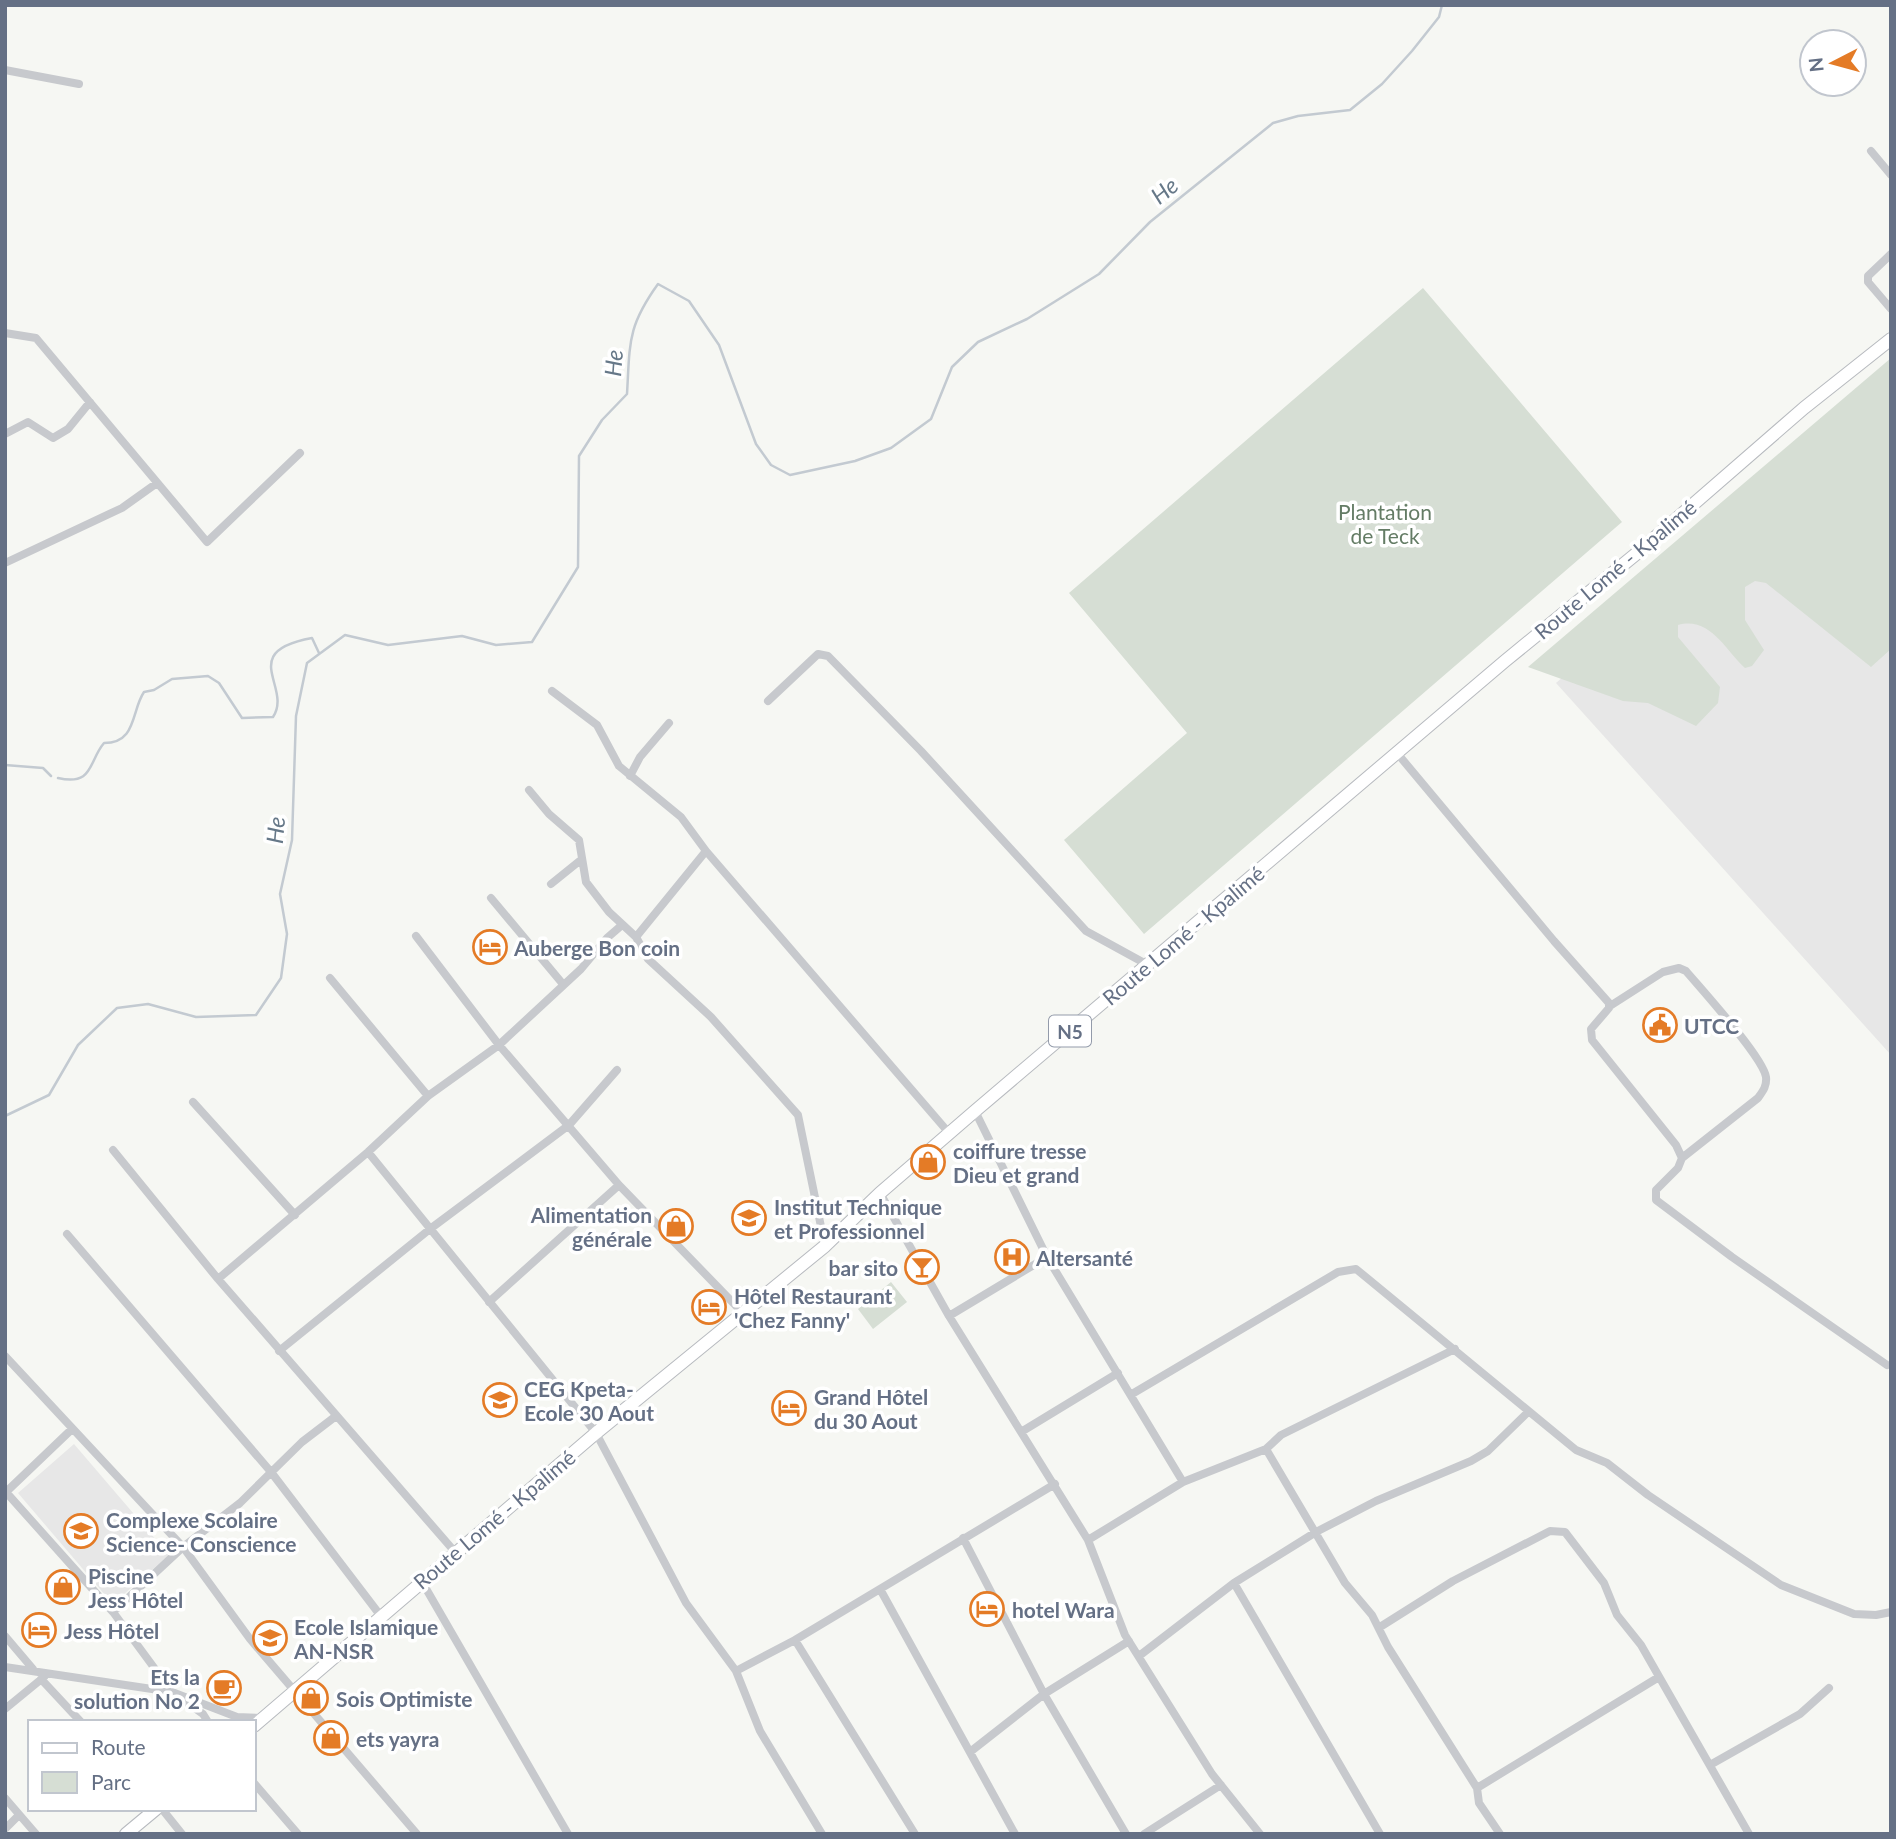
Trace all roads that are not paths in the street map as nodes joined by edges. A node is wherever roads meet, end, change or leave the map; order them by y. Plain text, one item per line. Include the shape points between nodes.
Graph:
1 (5, 70) edge
2 (79, 84) dead end
3 (1871, 151) dead end
4 (1891, 175) edge
5 (1891, 254) edge
6 (1891, 309) edge
7 (5, 333) edge
8 (1891, 339) edge
9 (90, 402) junction
10 (5, 434) edge
11 (300, 453) dead end
12 (157, 483) junction
13 (5, 563) edge
14 (552, 691) dead end
15 (768, 701) dead end
16 (669, 723) dead end
17 (1397, 752) junction
18 (629, 776) junction
19 (529, 790) dead end
20 (706, 850) junction
21 (582, 859) junction
22 (551, 884) dead end
23 (491, 898) dead end
24 (622, 925) junction
25 (416, 936) dead end
26 (636, 937) junction
27 (1148, 965) junction
28 (330, 978) dead end
29 (562, 983) junction
30 (1609, 1006) junction
31 (499, 1045) junction
32 (617, 1070) dead end
33 (428, 1096) junction
34 (193, 1102) dead end
35 (975, 1111) junction
36 (569, 1125) junction
37 (949, 1133) junction
38 (113, 1150) dead end
39 (368, 1152) junction
40 (1682, 1158) junction
41 (619, 1185) junction
42 (880, 1193) junction
43 (295, 1214) junction
44 (430, 1229) junction
45 (67, 1234) dead end
46 (825, 1246) junction
47 (1048, 1257) junction
48 (218, 1279) junction
49 (489, 1302) junction
50 (741, 1311) junction
51 (949, 1316) junction
52 (1455, 1349) junction
53 (279, 1351) junction
54 (5, 1356) edge
55 (1887, 1365) dead end
56 (1118, 1373) junction
57 (1132, 1394) junction
58 (1528, 1413) junction
59 (336, 1416) junction
60 (72, 1429) junction
61 (1021, 1432) junction
62 (596, 1433) junction
63 (1266, 1449) junction
64 (271, 1472) junction
65 (1183, 1482) junction
66 (1055, 1484) junction
67 (5, 1492) edge
68 (1316, 1532) junction
69 (963, 1538) junction
70 (1088, 1540) junction
71 (183, 1547) junction
72 (455, 1552) junction
73 (421, 1580) junction
74 (1234, 1583) junction
75 (880, 1589) junction
76 (113, 1612) junction
77 (1891, 1612) edge
78 (380, 1615) junction
79 (1380, 1627) junction
80 (5, 1636) edge
81 (795, 1640) junction
82 (1129, 1641) junction
83 (1139, 1656) junction
84 (5, 1667) edge
85 (33, 1670) junction
86 (736, 1671) junction
87 (45, 1676) junction
88 (1660, 1677) junction
89 (1829, 1688) dead end
90 (295, 1691) junction
91 (172, 1692) junction
92 (1044, 1694) junction
93 (5, 1709) edge
94 (265, 1718) junction
95 (79, 1720) edge
96 (207, 1720) edge
97 (256, 1725) edge
98 (970, 1752) junction
99 (1710, 1765) junction
100 (256, 1785) edge
101 (1221, 1785) junction
102 (1477, 1788) junction
103 (5, 1798) edge
104 (154, 1811) edge
105 (164, 1811) edge
106 (18, 1816) junction
107 (5, 1829) edge
108 (413, 1833) edge
109 (36, 1834) edge
110 (126, 1834) edge
111 (182, 1834) edge
112 (298, 1834) edge
113 (568, 1834) edge
114 (822, 1834) edge
115 (915, 1834) edge
116 (1015, 1834) edge
117 (1126, 1834) edge
118 (1143, 1834) edge
119 (1260, 1834) edge
120 (1380, 1834) edge
121 (1500, 1834) edge
122 (1749, 1834) edge

1 - 2 street
3 - 4 street
5 - 6 street via 1868,276 1868,282
7 - 9 street via 36,338
8 - 17 main road, Route Lomé - Kpalimé / N5
9 - 10 street via 68,429 53,438 28,422
9 - 12 street
11 - 12 street via 207,542
12 - 13 street via 122,508
14 - 18 street via 597,725 613,759
15 - 27 street via 818,654 828,656 1086,931
16 - 18 street
17 - 27 main road, Route Lomé - Kpalimé / N5
17 - 30 street
18 - 20 street via 681,817
19 - 21 street via 575,835
20 - 26 street
20 - 37 street
21 - 22 street
21 - 24 street via 586,882
23 - 29 street
24 - 26 street
24 - 29 street
25 - 31 street
26 - 46 street via 648,958 711,1017 798,1115
27 - 35 main road, Route Lomé - Kpalimé / N5
28 - 33 street
29 - 31 street
30 - 40 street via 1591,1029 1592,1040
30 - 40 street via 1663,972 1686,971 1766,1076 1758,1098
31 - 33 street
31 - 36 street
32 - 36 street
33 - 39 street
34 - 43 street
35 - 37 main road, Route Lomé - Kpalimé / N5
35 - 47 street
36 - 41 street
36 - 44 street
37 - 42 main road, Route Lomé - Kpalimé / N5
38 - 48 street
39 - 43 street
39 - 44 street
40 - 55 street via 1656,1190 1656,1200
41 - 49 street
41 - 50 street
42 - 46 main road, Route Lomé - Kpalimé / N5
42 - 51 street
43 - 48 street
44 - 49 street
44 - 53 street
45 - 64 street
46 - 50 main road, Route Lomé - Kpalimé / N5
47 - 51 street
47 - 56 street
48 - 53 street
49 - 62 street
50 - 62 main road, Route Lomé - Kpalimé / N5
51 - 61 street
52 - 57 street via 1372,1279 1352,1268
52 - 58 street
52 - 63 street via 1281,1435
53 - 59 street
54 - 60 street
56 - 57 street
56 - 61 street
57 - 65 street
58 - 68 street via 1471,1461
58 - 77 street via 1576,1450 1607,1463 1781,1585 1854,1614
59 - 64 street
59 - 72 street
60 - 67 street
60 - 71 street
61 - 66 street
62 - 72 main road, Route Lomé - Kpalimé / N5
62 - 86 street via 686,1603
63 - 65 street
63 - 68 street
64 - 71 street
64 - 78 street
65 - 70 street
66 - 69 street
66 - 70 street
67 - 76 street
68 - 74 street
68 - 79 street via 1345,1583 1363,1600
69 - 75 street
69 - 92 street
70 - 82 street
71 - 76 street
71 - 90 street via 250,1639
72 - 73 main road, Route Lomé - Kpalimé / N5
73 - 78 main road, Route Lomé - Kpalimé / N5
73 - 113 street
74 - 83 street
74 - 120 street
75 - 81 street
75 - 98 street
76 - 91 street
78 - 90 main road, Route Lomé - Kpalimé / N5
79 - 88 street via 1453,1581 1539,1536 1565,1532 1604,1583 1617,1615
79 - 102 street
80 - 85 street
81 - 86 street
81 - 115 street
82 - 83 street
82 - 92 street
83 - 101 street
84 - 85 street
85 - 87 street
86 - 114 street via 760,1731
87 - 91 street
87 - 93 street
87 - 95 street
88 - 99 street
88 - 102 street
89 - 99 street via 1800,1714
90 - 94 main road, Route Lomé - Kpalimé / N5
90 - 108 street
91 - 94 street via 237,1717
91 - 96 street
92 - 98 street
92 - 117 street
94 - 97 main road, Route Lomé - Kpalimé / N5
98 - 116 street
99 - 122 street
100 - 112 street
101 - 118 street
101 - 119 street
102 - 121 street via 1479,1803
103 - 106 street
104 - 110 main road
105 - 111 street
106 - 107 street
106 - 109 street

